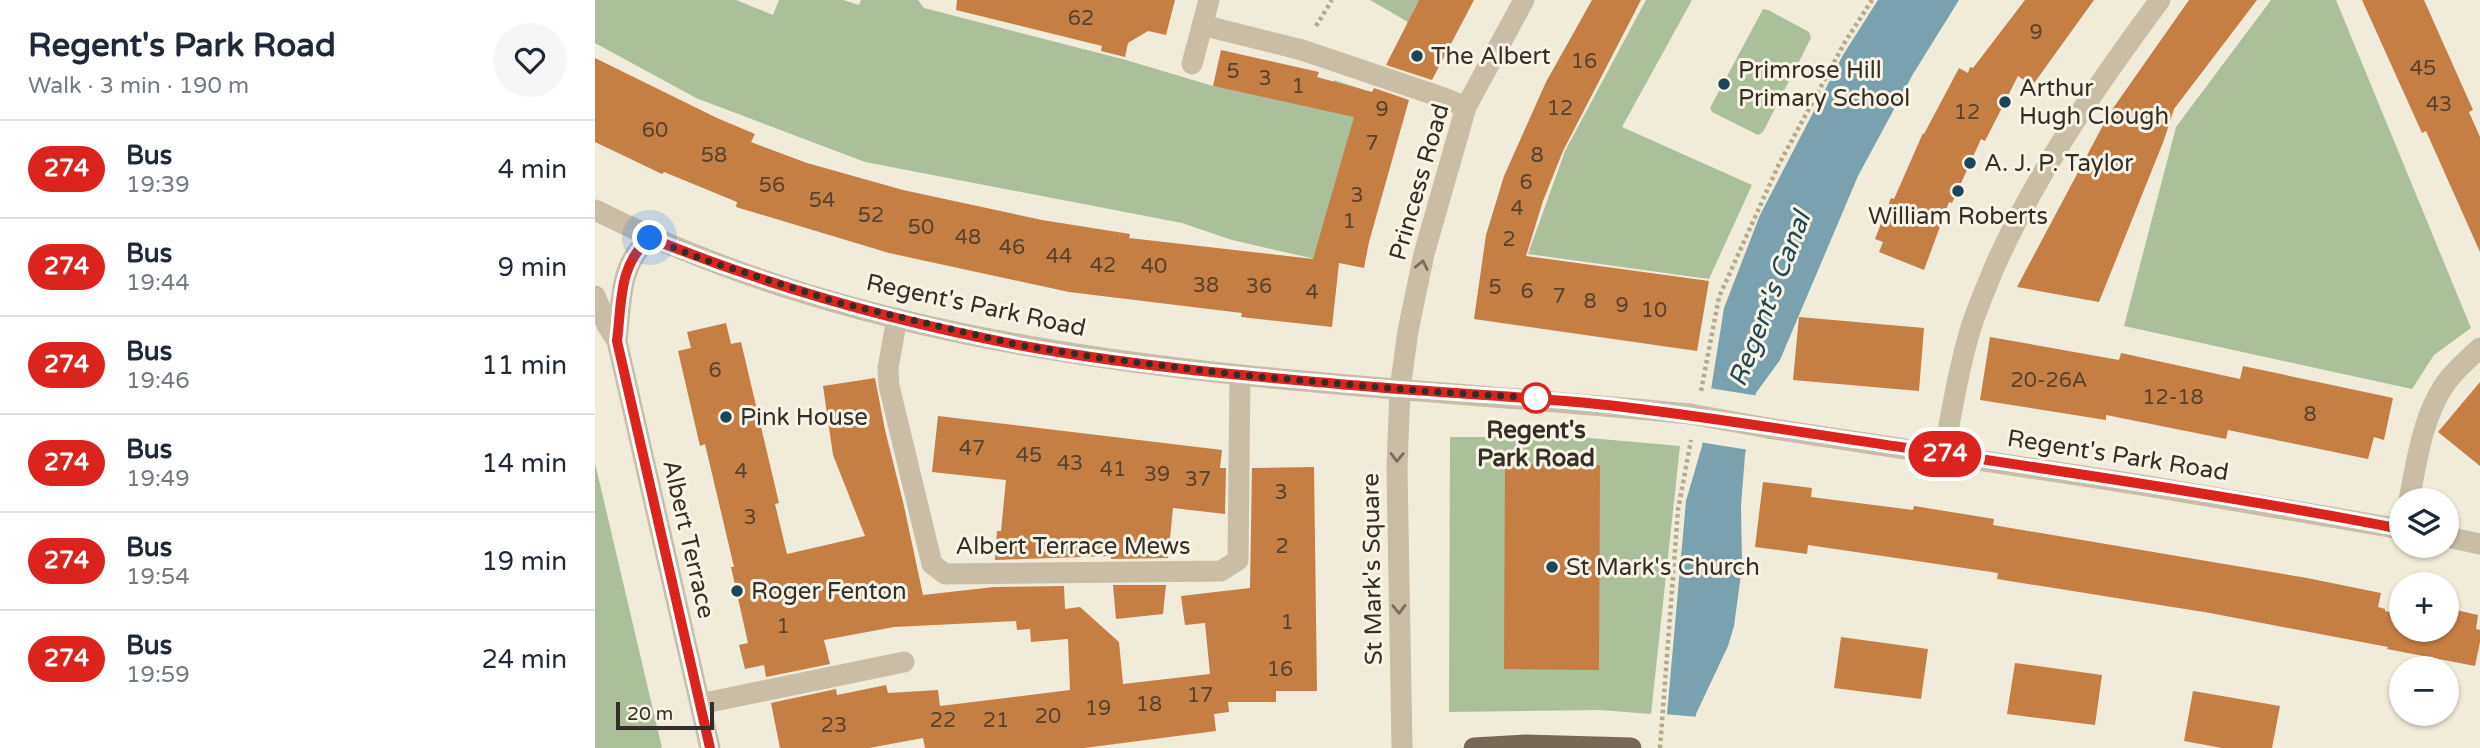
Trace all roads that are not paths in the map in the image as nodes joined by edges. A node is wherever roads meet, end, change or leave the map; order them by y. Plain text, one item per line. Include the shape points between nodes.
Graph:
1 (1209, 0) edge
2 (1524, 0) edge
3 (2160, 0) edge
4 (1202, 25) junction
5 (1192, 64) dead end
6 (1466, 107) junction
7 (595, 211) edge
8 (650, 238) junction
9 (595, 296) edge
10 (897, 318) junction
11 (617, 341) junction
12 (2480, 348) edge
13 (1240, 375) junction
14 (1400, 389) junction
15 (1944, 454) junction
16 (2411, 488) edge
17 (2389, 527) edge
18 (2459, 540) edge
19 (2480, 544) edge
20 (904, 662) dead end
21 (699, 704) junction
22 (710, 748) edge
23 (1402, 748) edge
24 (1474, 748) edge
25 (1631, 748) edge

1 - 4 street
2 - 6 street, Princess Road
3 - 15 street via 2076,118 2008,237 1968,337
4 - 5 street
4 - 6 street via 1302,50
14 -> 6 street, Princess Road via 1424,254
7 - 8 street, Regent's Park Road
8 - 10 street, Regent's Park Road via 762,279
8 - 11 street, Albert Terrace via 635,252 627,269
9 - 11 street, Albert Terrace
10 - 13 street, Regent's Park Road via 1019,345
10 - 13 street, Albert Terrace Mews via 888,386 932,564 945,574 1221,571 1238,560
11 - 21 street, Albert Terrace
12 - 16 street via 2446,383 2434,403 2422,434
13 - 14 street, Regent's Park Road
14 - 15 street, Regent's Park Road, bridge via 1694,416
14 -> 23 street, St Mark's Square
15 - 17 street, Regent's Park Road
18 - 19 street
20 - 21 street
21 - 22 street, Albert Terrace
24 - 25 main road

